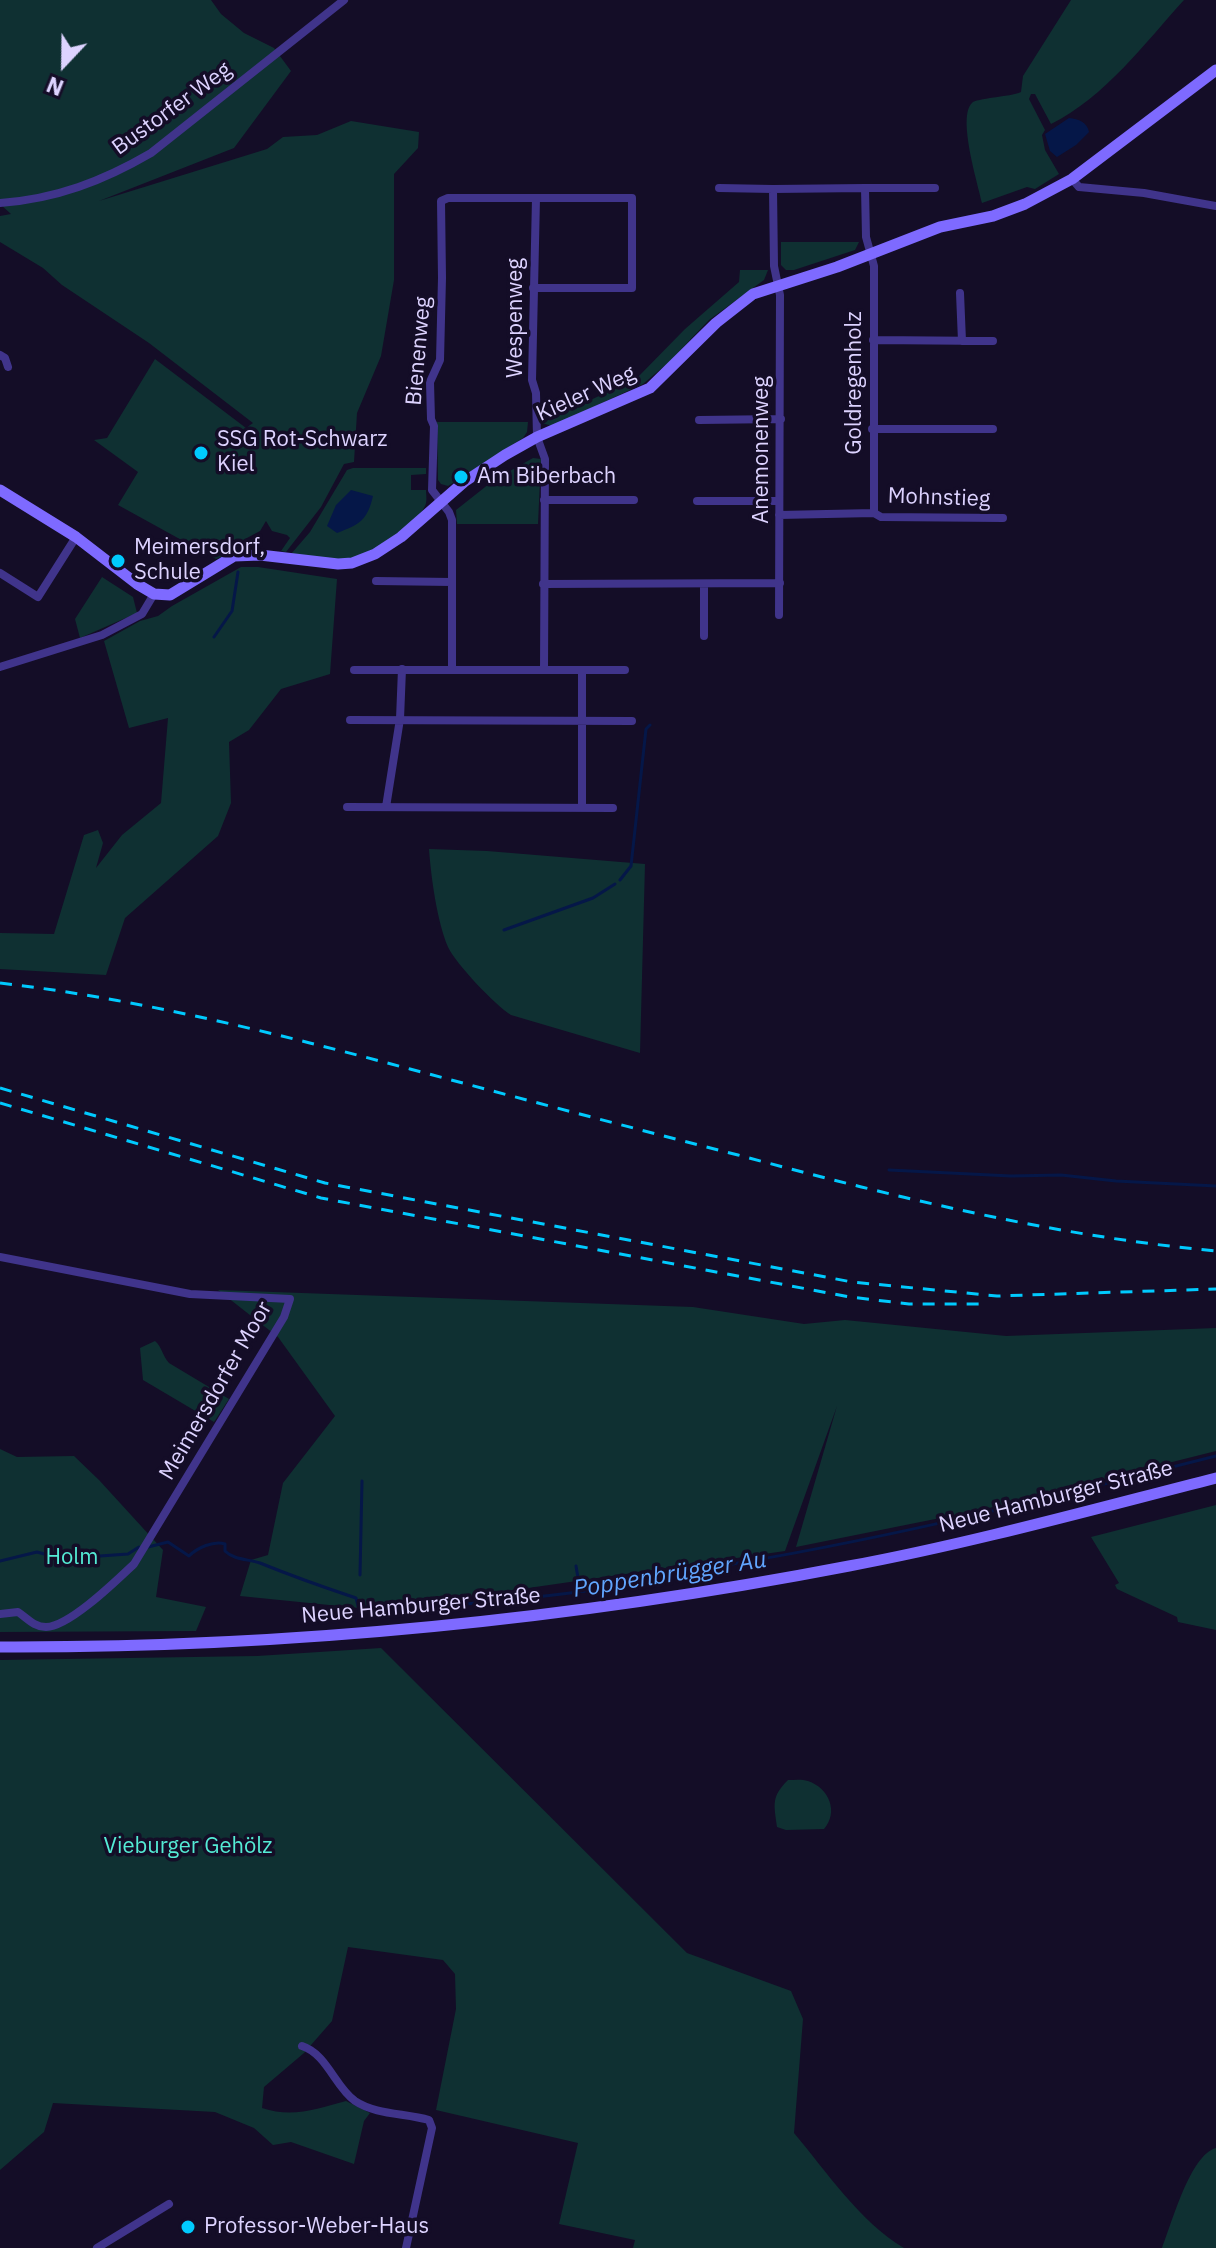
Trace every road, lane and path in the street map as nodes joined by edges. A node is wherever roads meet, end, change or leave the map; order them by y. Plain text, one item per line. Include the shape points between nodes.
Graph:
1 (344, 0) edge
2 (1216, 70) edge
3 (1072, 179) junction
4 (719, 188) dead end
5 (865, 188) junction
6 (935, 188) dead end
7 (773, 189) junction
8 (536, 198) junction
9 (0, 203) edge
10 (1216, 206) edge
11 (870, 253) junction
12 (778, 285) junction
13 (533, 288) junction
14 (960, 293) dead end
15 (873, 340) junction
16 (962, 341) junction
17 (993, 341) dead end
18 (0, 355) edge
19 (8, 367) dead end
20 (781, 419) junction
21 (699, 420) dead end
22 (872, 429) junction
23 (993, 429) dead end
24 (537, 437) junction
25 (0, 490) edge
26 (544, 500) junction
27 (634, 500) dead end
28 (697, 501) dead end
29 (779, 501) junction
30 (441, 502) junction
31 (874, 513) junction
32 (779, 515) junction
33 (1003, 518) dead end
34 (76, 537) junction
35 (0, 573) edge
36 (376, 581) dead end
37 (452, 582) junction
38 (780, 583) junction
39 (543, 584) junction
40 (704, 584) junction
41 (154, 594) junction
42 (779, 615) dead end
43 (704, 636) dead end
44 (0, 667) edge
45 (402, 669) junction
46 (354, 670) dead end
47 (452, 670) junction
48 (544, 670) junction
49 (582, 670) junction
50 (625, 670) dead end
51 (400, 719) junction
52 (350, 720) dead end
53 (582, 721) junction
54 (632, 721) dead end
55 (347, 807) dead end
56 (386, 807) junction
57 (582, 808) junction
58 (613, 808) dead end
59 (0, 1257) edge
60 (1216, 1478) edge
61 (0, 1614) edge
62 (0, 1647) edge
63 (302, 2046) dead end
64 (169, 2204) dead end
65 (97, 2248) edge
66 (406, 2248) edge

1 - 9 street, Bustorfer Weg via 128,167 70,192
2 - 3 street, Kieler Weg
3 - 10 street via 1079,187
3 - 11 street, Kieler Weg via 993,216 940,227
4 - 7 street
5 - 6 street
5 - 7 street
5 - 11 street, Goldregenholz
7 - 12 street, Anemonenweg
8 - 13 street, Wespenweg
8 - 13 street via 632,198 632,288
8 - 30 street, Bienenweg via 441,201 440,360 430,382 432,490
11 - 12 street, Kieler Weg
11 - 15 street, Goldregenholz
12 - 20 street, Anemonenweg
12 - 24 street, Kieler Weg via 753,294 716,323 650,388
13 - 24 street, Wespenweg
14 - 16 street
15 - 16 street
15 - 22 street, Goldregenholz
16 - 17 street
18 - 19 street
20 - 21 street
20 - 29 street, Anemonenweg
22 - 23 street
22 - 31 street, Goldregenholz
24 - 26 street via 545,459
24 - 30 street, Kieler Weg
25 - 34 street
26 - 27 street
26 - 39 street
28 - 29 street
29 - 32 street, Anemonenweg
30 - 37 street, Bienenweg via 452,520
30 - 41 street, Kieler Weg via 401,537 352,563 234,556 170,595
31 - 32 street, Mohnstieg
31 - 33 street, Mohnstieg
32 - 38 street, Anemonenweg
34 - 35 street via 38,597
34 - 41 street
36 - 37 street
37 - 47 street, Bienenweg
38 - 40 street
38 - 42 street, Anemonenweg
39 - 40 street
39 - 48 street
40 - 43 street
41 - 44 street, Kieler Weg via 142,614 102,635
45 - 46 street
45 - 47 street
45 - 51 street
47 - 48 street
48 - 49 street
49 - 50 street
49 - 53 street
51 - 52 street
51 - 53 street
51 - 56 street
53 - 54 street
53 - 57 street
55 - 56 street
56 - 57 street
57 - 58 street
59 - 61 street, Meimersdorfer Moor via 190,1294 290,1299 134,1564 60,1623 46,1627 18,1612
60 - 62 street, Neue Hamburger Straße via 950,1545 678,1597 278,1639
63 - 66 street via 315,2053 356,2101 429,2120 432,2128
64 - 65 street

